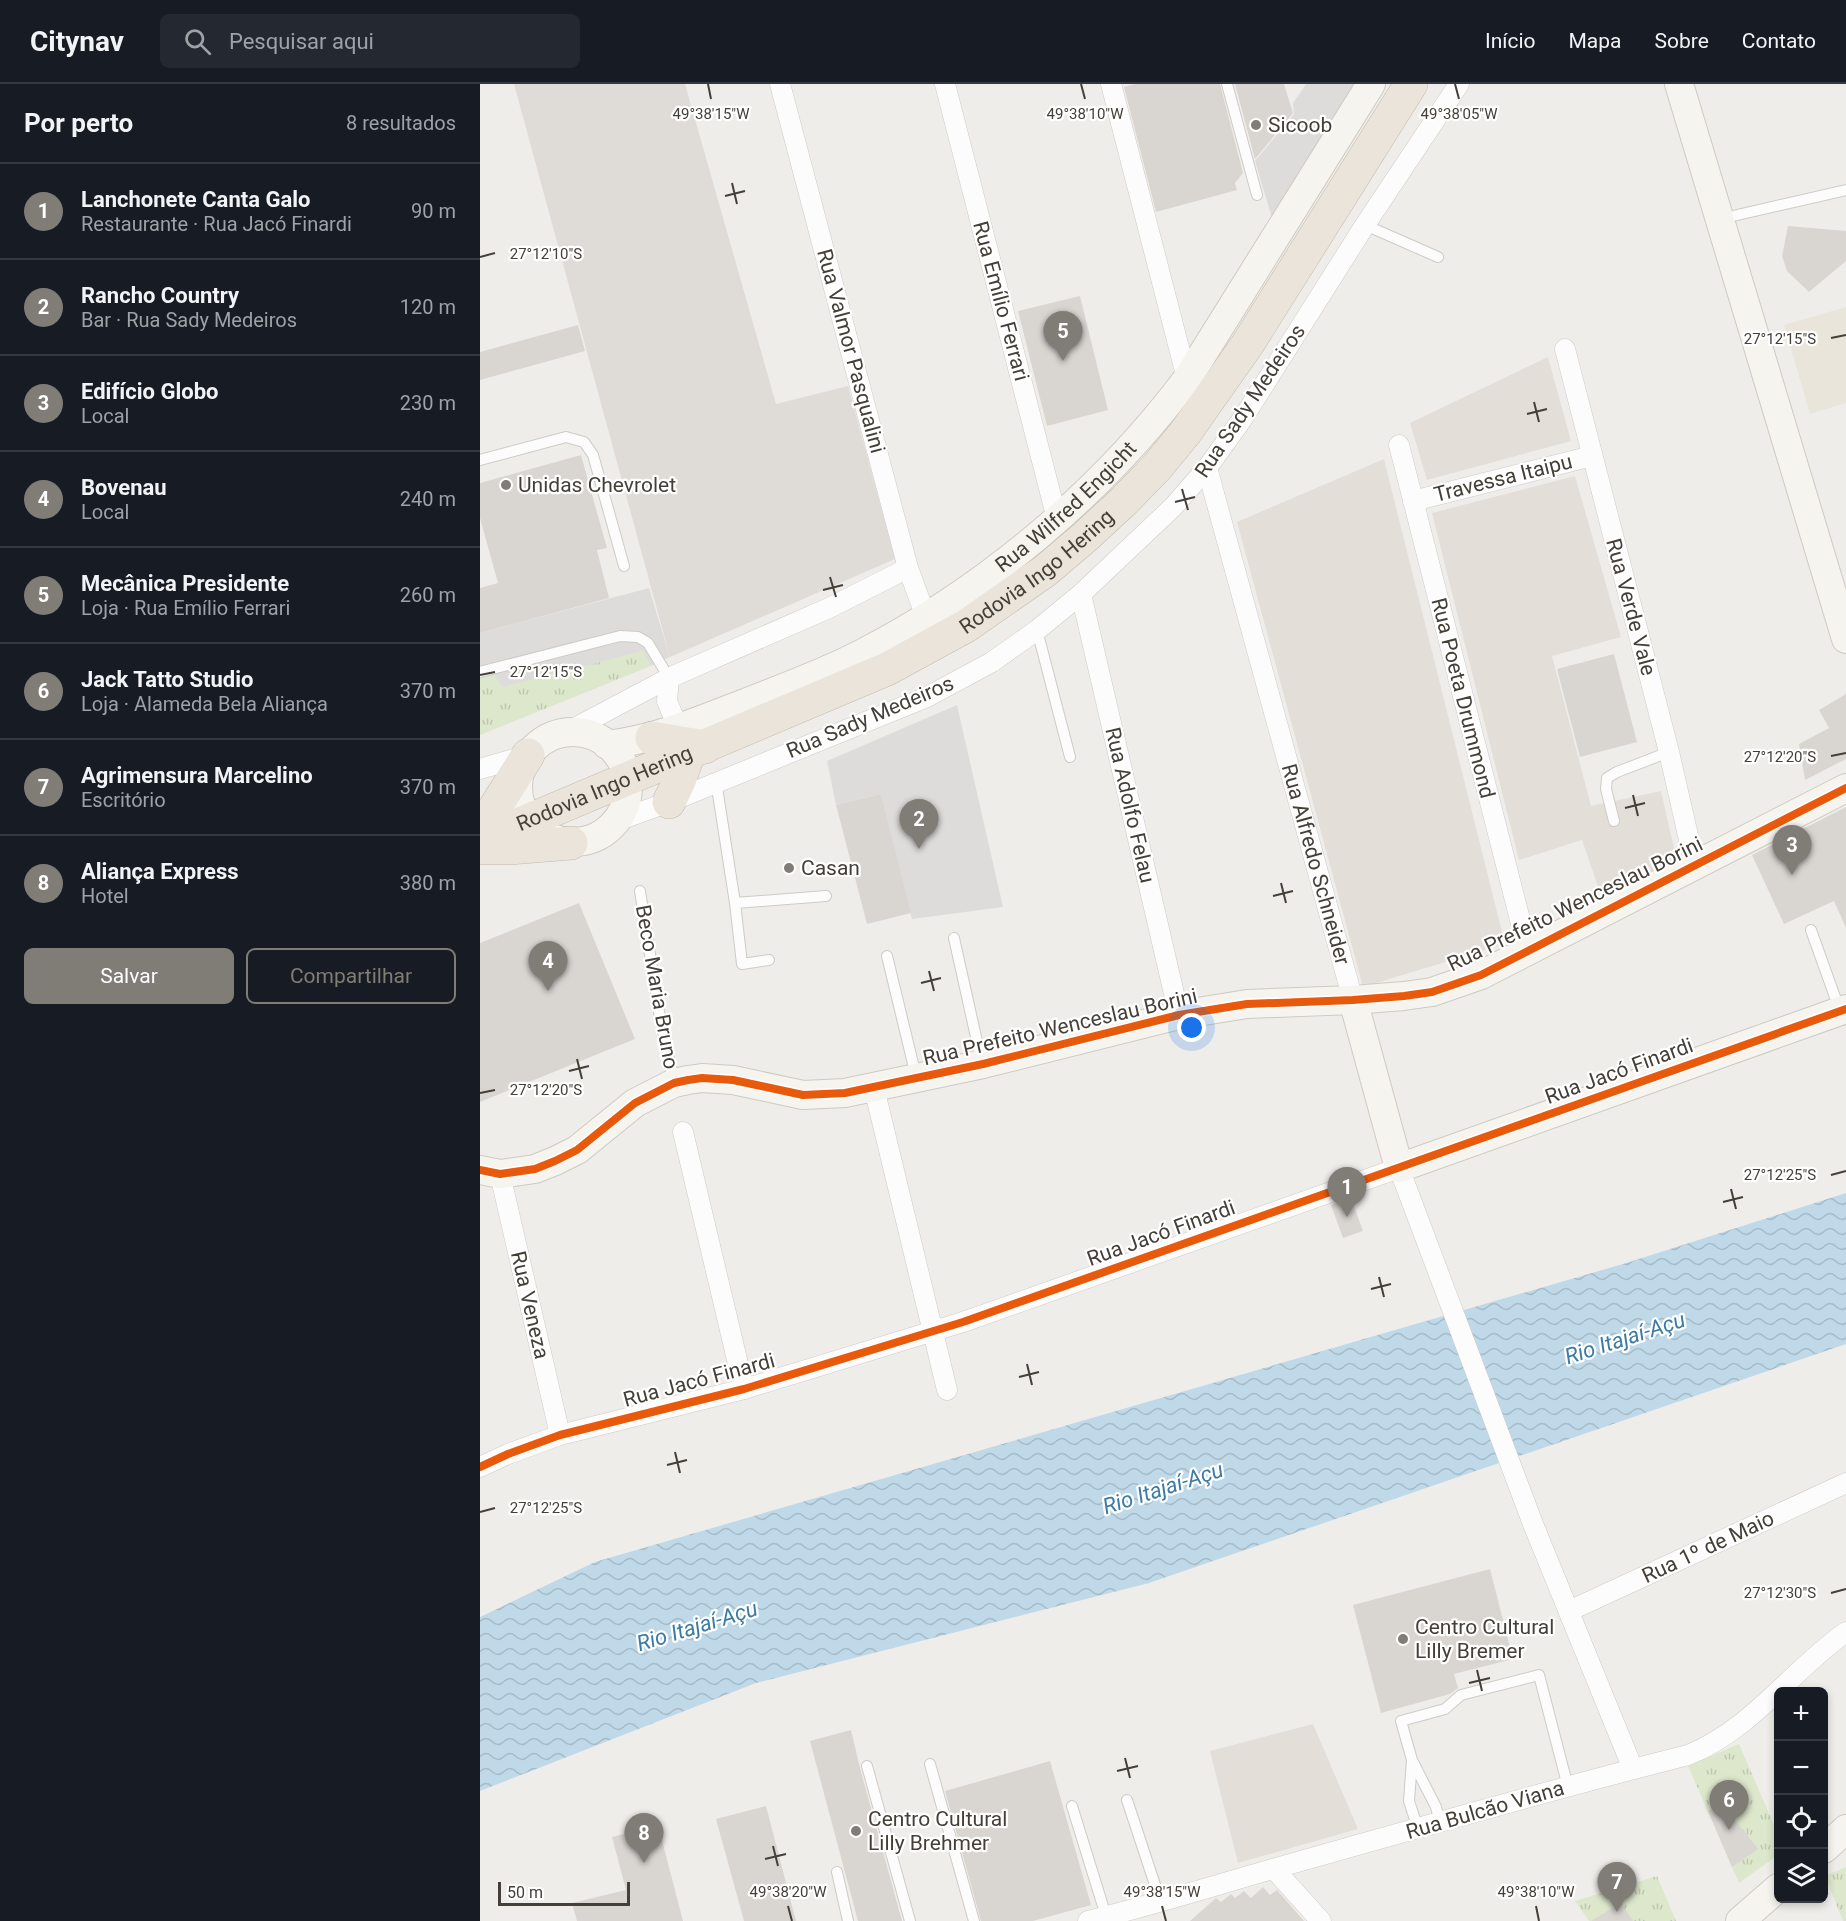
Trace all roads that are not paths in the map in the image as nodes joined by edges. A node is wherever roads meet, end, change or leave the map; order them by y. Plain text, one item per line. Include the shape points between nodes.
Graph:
1 (780, 84) edge
2 (945, 84) edge
3 (1111, 84) edge
4 (1227, 84) edge
5 (1371, 84) edge
6 (1411, 84) edge
7 (1459, 84) edge
8 (1679, 84) edge
9 (1846, 190) edge
10 (1257, 195) dead end
11 (1720, 219) junction
12 (1365, 225) junction
13 (1438, 257) dead end
14 (1565, 349) dead end
15 (1186, 379) junction
16 (1399, 445) dead end
17 (1592, 456) junction
18 (480, 460) edge
19 (1207, 468) junction
20 (1413, 501) junction
21 (1057, 519) junction
22 (624, 566) dead end
23 (908, 568) junction
24 (1081, 594) junction
25 (926, 617) junction
26 (1036, 630) junction
27 (1846, 639) edge
28 (480, 672) edge
29 (669, 678) junction
30 (569, 731) junction
31 (682, 742) junction
32 (607, 745) junction
33 (1669, 752) junction
34 (528, 755) junction
35 (1070, 757) dead end
36 (480, 769) edge
37 (629, 778) junction
38 (716, 781) junction
39 (1846, 788) edge
40 (669, 802) junction
41 (529, 820) junction
42 (619, 820) junction
43 (1614, 821) dead end
44 (480, 827) edge
45 (480, 841) edge
46 (571, 843) junction
47 (480, 848) edge
48 (1695, 866) junction
49 (640, 891) dead end
50 (825, 896) dead end
51 (735, 903) junction
52 (1811, 930) dead end
53 (954, 938) dead end
54 (1528, 951) junction
55 (887, 956) dead end
56 (769, 960) dead end
57 (1353, 1000) junction
58 (1843, 1010) edge
59 (1179, 1015) junction
60 (982, 1064) junction
61 (916, 1079) junction
62 (674, 1083) junction
63 (874, 1088) junction
64 (682, 1132) dead end
65 (1399, 1168) junction
66 (490, 1172) edge
67 (933, 1331) junction
68 (744, 1389) junction
69 (947, 1390) dead end
70 (560, 1436) junction
71 (480, 1467) edge
72 (1846, 1483) edge
73 (1569, 1611) junction
74 (1846, 1632) edge
75 (1412, 1760) junction
76 (930, 1764) dead end
77 (867, 1766) dead end
78 (1633, 1769) junction
79 (1568, 1786) junction
80 (1128, 1800) dead end
81 (1072, 1806) dead end
82 (1440, 1822) junction
83 (1418, 1828) junction
84 (1846, 1829) edge
85 (1828, 1845) edge
86 (1274, 1869) junction
87 (837, 1872) dead end
88 (1774, 1892) edge
89 (1161, 1903) junction
90 (1109, 1918) edge
91 (848, 1921) edge
92 (910, 1921) edge
93 (974, 1921) edge
94 (1321, 1921) edge
95 (1740, 1921) edge

1 - 23 street, Rua Valmor Pasqualini
2 - 21 street, Rua Emílio Ferrari
3 - 15 street
4 - 10 lane
5 - 15 street, Rua Wilfred Engicht
6 - 31 highway, Rodovia Ingo Hering via 1215,393 1125,501 1045,571 966,626 887,669
7 - 12 street, Rua Sady Medeiros
8 - 11 street
9 - 11 lane
11 - 27 street
12 - 13 lane
12 - 19 street, Rua Sady Medeiros
14 - 17 street, Rua Verde Vale
15 - 21 street, Rua Wilfred Engicht via 1112,468
16 - 20 street, Rua Poeta Drummond
17 - 20 street, Travessa Itaipu
17 - 33 street, Rua Verde Vale
18 - 22 lane via 566,437 584,442 593,454
19 - 24 street, Rua Sady Medeiros via 1173,507
19 - 57 street, Rua Alfredo Schneider
20 - 54 street, Rua Poeta Drummond
21 - 25 street, Rua Wilfred Engicht
23 - 25 street, Rua Valmor Pasqualini
23 - 29 street via 829,608
24 - 26 street, Rua Sady Medeiros
24 - 59 street, Rua Adolfo Felau
25 - 31 street, Rua Wilfred Engicht via 861,655
26 - 35 lane
26 - 38 street, Rua Sady Medeiros via 992,662 927,697
28 - 29 lane via 620,636 638,637 648,643
29 - 30 street
29 - 31 street via 667,701
30 - 32 street via 586,734
30 - 34 street via 546,738
31 - 32 street, Rua Wilfred Engicht
31 - 37 highway, Rodovia Ingo Hering
31 - 40 highway via 679,781
32 - 37 street via 622,762
33 - 43 lane via 1607,778
33 - 48 street, Rua Verde Vale
34 - 36 street
34 - 41 street via 519,777 519,800
34 - 44 highway
37 - 41 highway, Rodovia Ingo Hering
37 - 42 street via 628,800
38 - 40 street, Rua Sady Medeiros
38 - 51 lane
39 - 48 street, Rua Prefeito Wenceslau Borini
40 - 42 street, Rua Sady Medeiros
41 - 45 highway, Rodovia Ingo Hering
41 - 46 street via 548,836
42 - 46 street via 598,837
46 - 47 highway
48 - 54 street, Rua Prefeito Wenceslau Borini
49 - 62 lane, Beco Maria Bruno
50 - 51 lane
51 - 56 lane via 742,964
52 - 58 lane
53 - 60 lane
54 - 57 street, Rua Prefeito Wenceslau Borini via 1454,986
55 - 61 lane
57 - 59 street, Rua Prefeito Wenceslau Borini via 1274,1001
57 - 65 street, Rua Alfredo Schneider
58 - 65 street, Rua Jacó Finardi
59 - 60 street, Rua Prefeito Wenceslau Borini
60 - 61 street, Rua Prefeito Wenceslau Borini
61 - 63 street, Rua Prefeito Wenceslau Borini
62 - 63 street, Rua Prefeito Wenceslau Borini via 715,1078 803,1095
62 - 66 street, Rua Prefeito Wenceslau Borini via 635,1103 577,1150 535,1168
63 - 67 street
64 - 68 street
65 - 67 street, Rua Jacó Finardi
65 - 73 street, Rua Alfredo Schneider
66 - 70 street, Rua Veneza
67 - 68 street, Rua Jacó Finardi
67 - 69 street
68 - 70 street, Rua Jacó Finardi
70 - 71 street, Rua Jacó Finardi
72 - 73 street, Rua 1º de Maio
73 - 78 street, Rua Alfredo Schneider
74 - 78 street, Rua Bulcão Viana via 1739,1727 1705,1749
75 - 79 lane via 1401,1721 1445,1708 1461,1695 1539,1675
75 - 82 lane
75 - 83 lane via 1409,1801
76 - 93 lane
77 - 92 lane
78 - 79 street, Rua Bulcão Viana
79 - 82 street, Rua Bulcão Viana
80 - 89 lane
81 - 90 lane
82 - 83 street, Rua Bulcão Viana
83 - 86 street, Rua Bulcão Viana
84 - 85 street
86 - 89 street, Rua Bulcão Viana
86 - 94 street
87 - 91 lane
88 - 95 street
89 - 90 street, Rua Bulcão Viana

